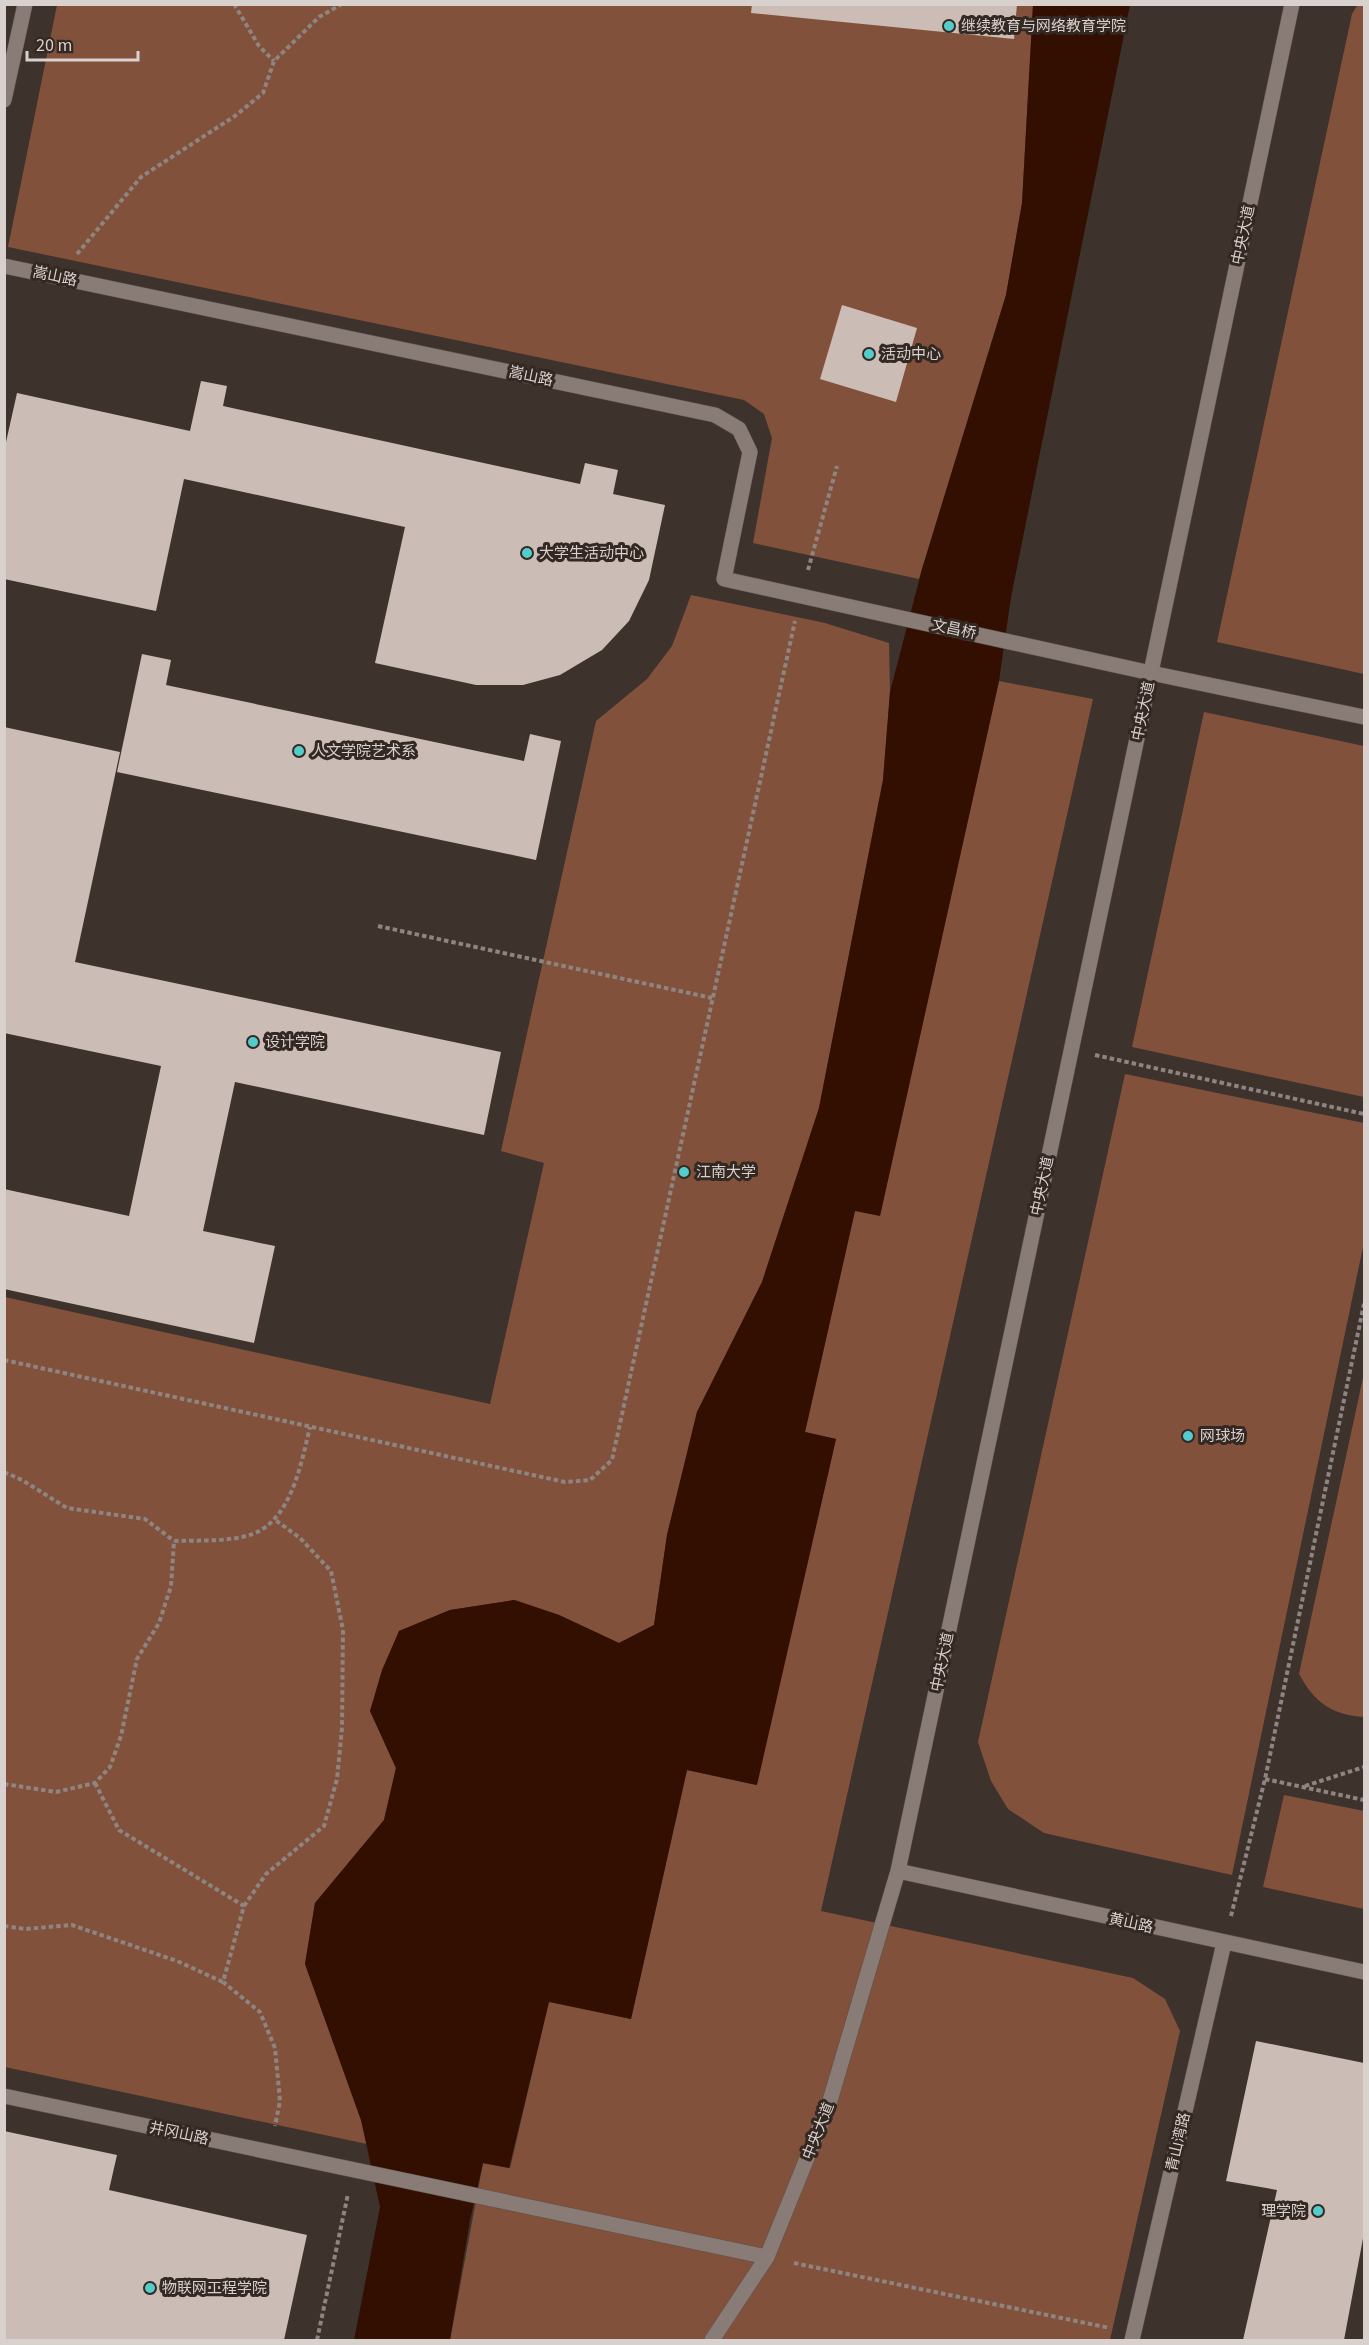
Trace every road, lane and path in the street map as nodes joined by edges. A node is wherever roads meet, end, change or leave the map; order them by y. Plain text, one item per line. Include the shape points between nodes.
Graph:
1 (25, 4) edge
2 (234, 4) edge
3 (342, 4) edge
4 (1292, 4) edge
5 (274, 61) junction
6 (4, 100) edge
7 (4, 266) edge
8 (57, 277) junction
9 (837, 466) dead end
10 (801, 596) junction
11 (886, 615) joint
12 (1151, 673) junction
13 (1365, 717) edge
14 (378, 926) dead end
15 (712, 998) junction
16 (1071, 1050) junction
17 (1365, 1114) edge
18 (1365, 1304) edge
19 (4, 1360) edge
20 (309, 1427) junction
21 (4, 1472) edge
22 (274, 1519) junction
23 (174, 1541) junction
24 (1365, 1767) edge
25 (1265, 1779) junction
26 (95, 1783) junction
27 (4, 1784) edge
28 (1303, 1787) junction
29 (1365, 1800) edge
30 (898, 1871) junction
31 (244, 1906) junction
32 (4, 1926) edge
33 (1224, 1943) junction
34 (1365, 1972) edge
35 (223, 1982) junction
36 (4, 2096) edge
37 (270, 2152) junction
38 (353, 2170) junction
39 (767, 2257) junction
40 (1133, 2337) edge
41 (317, 2340) edge
42 (712, 2340) edge

1 - 6 street
2 - 5 path via 258,46
3 - 5 path via 319,17
4 - 12 street, 中央大道
5 - 8 path via 263,93 226,123 141,177
7 - 8 street, 嵩山路
8 - 10 street, 嵩山路 via 715,415 739,429 750,452 724,579
9 - 10 path
10 - 11 street, 嵩山路
10 - 15 path
11 - 12 street, 文昌桥
12 - 13 street, 文昌桥
12 - 16 street, 中央大道
14 - 15 path
15 - 20 path via 612,1460 590,1480 565,1482
16 - 17 path
16 - 30 street, 中央大道
18 - 25 path
19 - 20 path
20 - 22 path via 296,1484
21 - 23 path via 67,1508 145,1519
22 - 23 path via 260,1530 230,1539
22 - 31 path via 300,1538 331,1571 343,1630 342,1728 337,1779 324,1826 266,1874
23 - 26 path via 171,1586 159,1623 137,1659 121,1736 110,1767
24 - 28 path
25 - 28 path
25 - 33 path
26 - 27 path via 56,1792
26 - 31 path via 118,1830
28 - 29 path
30 - 33 street, 黄山路
30 - 39 street, 中央大道 via 829,2104
31 - 35 path
32 - 35 path via 25,1929 72,1925
33 - 34 street, 黄山路
33 - 40 street, 青山湾路
35 - 37 path via 260,2012 276,2048 280,2101
36 - 37 street, 井冈山路
37 - 38 street, 井冈山路
38 - 39 street, 井冈山路
38 - 41 path
39 - 40 path
39 - 42 street, 中央大道

